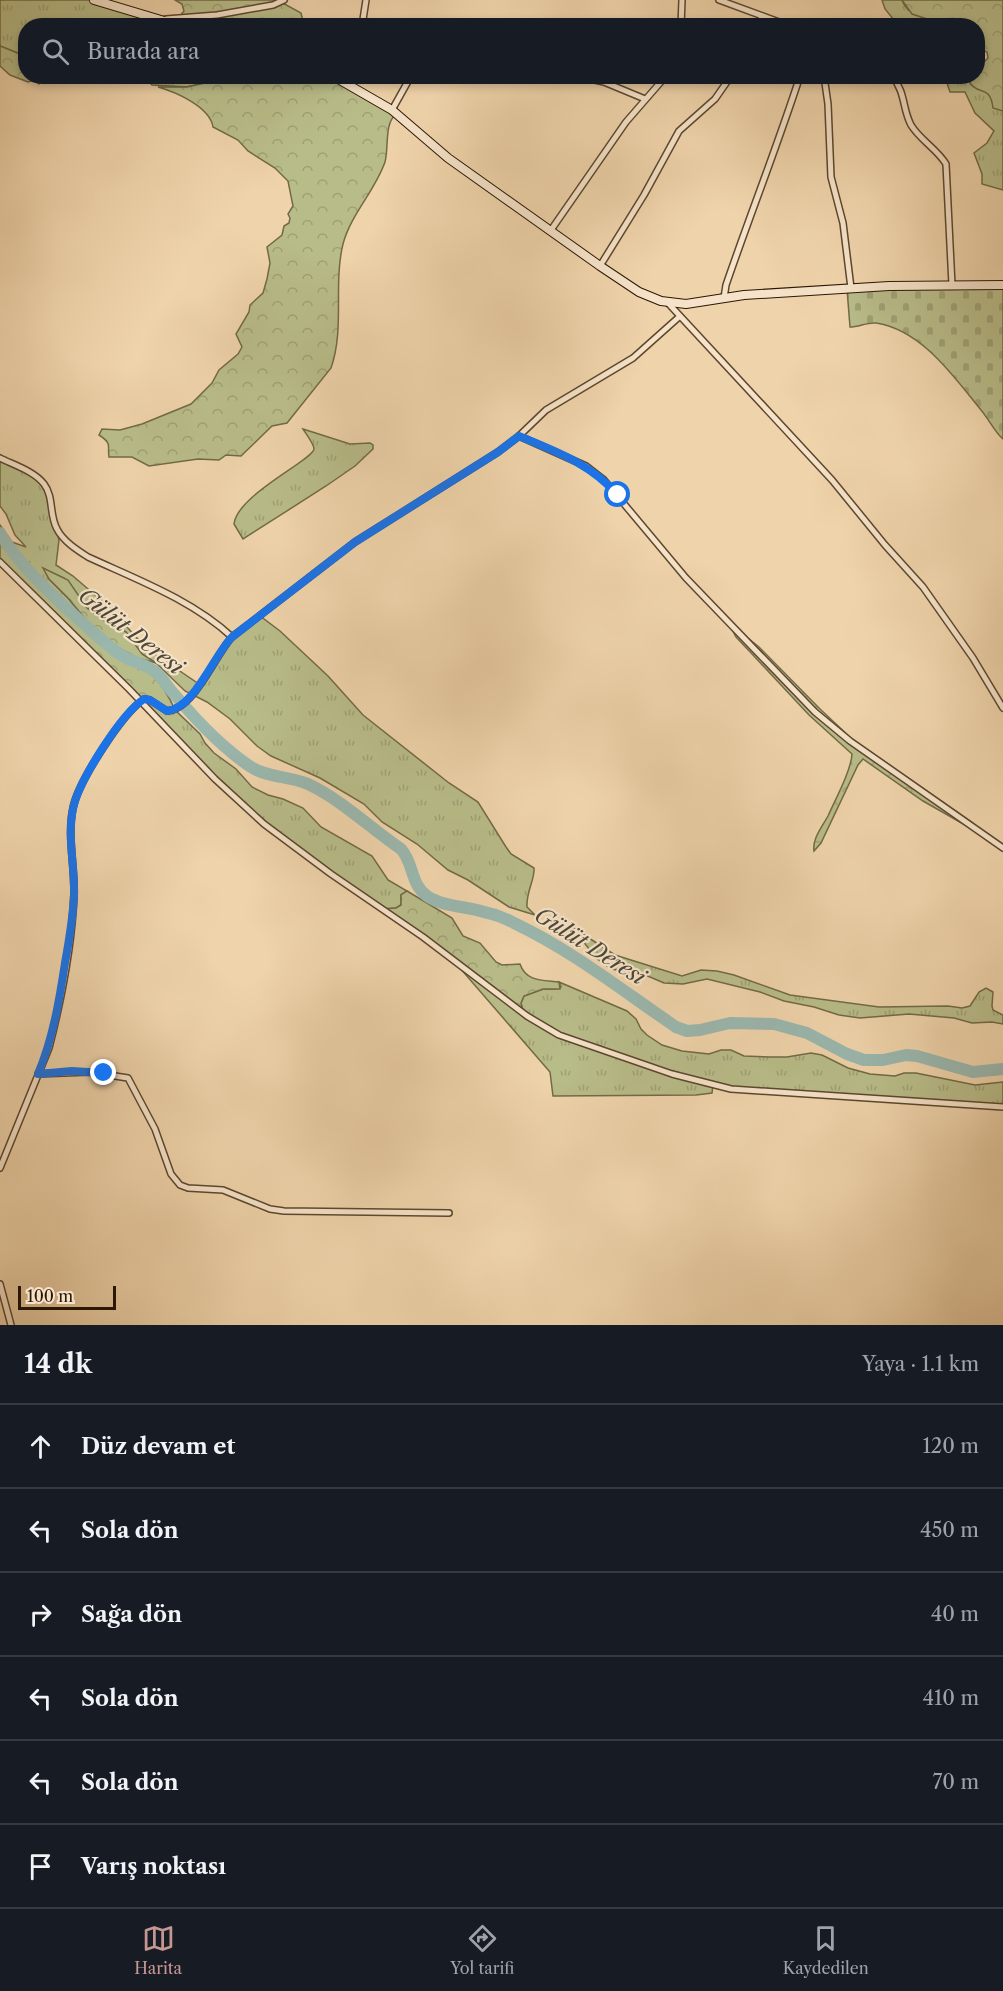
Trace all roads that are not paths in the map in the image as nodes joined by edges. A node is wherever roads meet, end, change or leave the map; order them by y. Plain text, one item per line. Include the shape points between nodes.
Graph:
1 (94, 0) edge
2 (284, 0) edge
3 (366, 0) edge
4 (682, 0) edge
5 (719, 0) edge
6 (762, 16) joint
7 (157, 18) edge
8 (175, 18) edge
9 (363, 18) edge
10 (681, 18) edge
11 (768, 18) edge
12 (347, 84) edge
13 (407, 84) edge
14 (609, 84) edge
15 (659, 84) edge
16 (725, 84) edge
17 (797, 84) edge
18 (825, 84) edge
19 (898, 84) edge
20 (645, 99) junction
21 (392, 110) junction
22 (550, 231) junction
23 (600, 266) junction
24 (952, 285) junction
25 (1003, 285) edge
26 (851, 288) junction
27 (724, 298) junction
28 (668, 303) junction
29 (679, 317) junction
30 (519, 436) junction
31 (0, 458) edge
32 (0, 562) edge
33 (232, 637) junction
34 (141, 701) junction
35 (1003, 708) edge
36 (1003, 848) edge
37 (38, 1074) junction
38 (1003, 1107) edge
39 (0, 1168) edge
40 (449, 1213) dead end
41 (0, 1284) edge
42 (11, 1325) edge

1 - 7 street
2 - 8 street via 217,15
3 - 9 street
4 - 10 street
5 - 6 street
6 - 11 street
12 - 21 street
13 - 21 street
14 - 20 street
15 - 20 street
16 - 23 street via 715,99 679,131
17 - 27 street via 729,274
18 - 26 street via 831,177 843,223
19 - 24 street via 911,124 945,164
20 - 22 street
21 - 22 street via 448,158
22 - 23 street
23 - 28 street via 639,292
24 - 25 street
24 - 26 street
26 - 27 street
27 - 28 street
28 - 29 street
29 - 30 street via 633,358 546,410
29 - 35 street via 832,480 923,587
30 - 33 street via 355,542
30 - 36 street via 586,466 604,480 686,578 815,712 893,773
31 - 33 street via 44,484 56,529 74,547 188,605
32 - 34 street
33 - 34 street via 179,707 167,711 150,700
34 - 37 street via 106,742 74,802 72,922 54,1027
34 - 38 street via 264,824 527,1016 559,1035 672,1074 731,1089
37 - 39 street
37 - 40 street via 88,1072 128,1078 175,1181 188,1188 223,1190 284,1212
41 - 42 street

